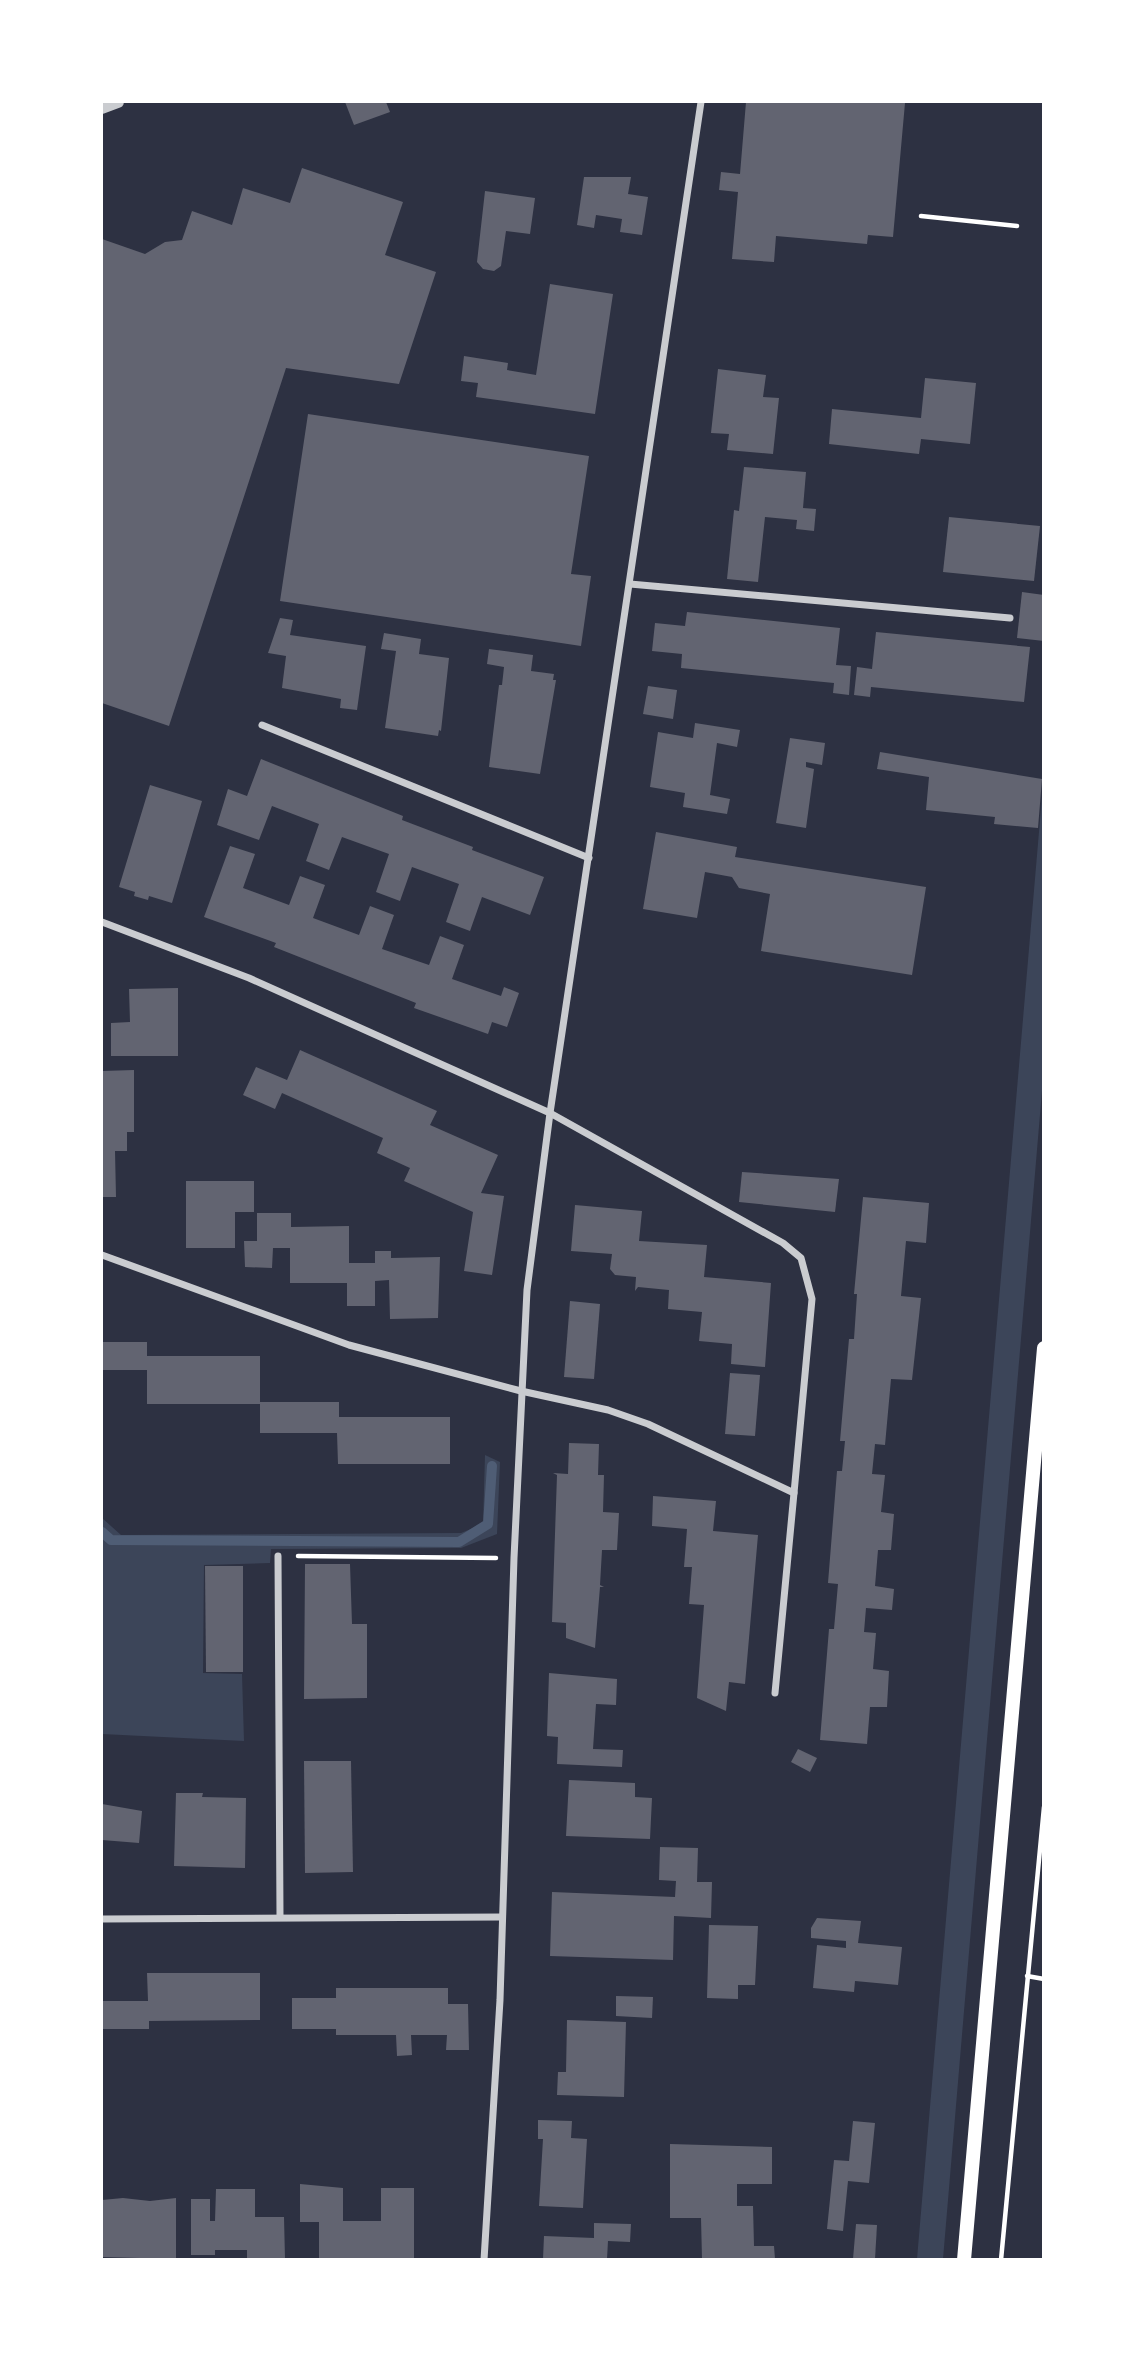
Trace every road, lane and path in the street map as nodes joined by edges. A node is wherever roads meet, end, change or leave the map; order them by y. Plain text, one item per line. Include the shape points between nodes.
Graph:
1 (118, 102) edge
2 (701, 102) edge
3 (102, 108) edge
4 (922, 216) dead end
5 (1017, 226) dead end
6 (630, 584) junction
7 (1010, 618) dead end
8 (262, 725) dead end
9 (590, 858) junction
10 (102, 922) edge
11 (550, 1113) junction
12 (102, 1255) edge
13 (1044, 1348) edge
14 (521, 1391) junction
15 (794, 1493) junction
16 (278, 1556) joint
17 (514, 1558) junction
18 (775, 1693) dead end
19 (1044, 1807) edge
20 (280, 1916) junction
21 (502, 1917) junction
22 (102, 1919) edge
23 (1027, 1976) junction
24 (1044, 1979) edge
25 (484, 2259) edge
26 (964, 2259) edge
27 (1001, 2259) edge

1 - 3 street
2 - 6 street
4 - 5 path
6 - 7 street
6 - 9 street
8 - 9 street
9 - 11 street
10 - 11 street via 249,978
11 - 14 street via 527,1290
11 - 15 street via 783,1243 801,1258 812,1300
12 - 14 street via 349,1345
13 - 26 main road
14 - 15 street via 648,1424
14 - 17 street
15 - 18 street
16 - 17 path
16 - 20 street
17 - 21 street
19 - 23 path
20 - 21 street
20 - 22 street
21 - 25 street
23 - 24 path
23 - 27 path

